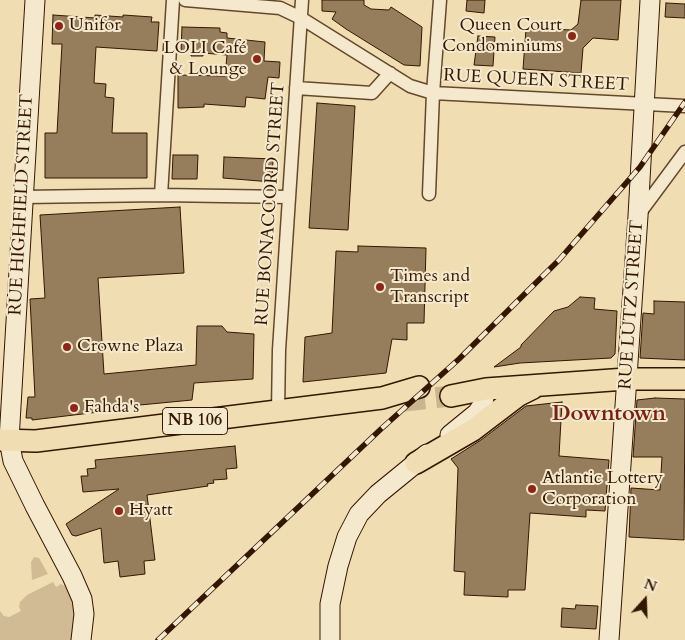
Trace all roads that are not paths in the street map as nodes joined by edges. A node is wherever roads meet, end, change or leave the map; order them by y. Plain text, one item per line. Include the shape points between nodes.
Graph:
1 (36, 0) edge
2 (173, 0) edge
3 (185, 0) edge
4 (302, 0) edge
5 (440, 0) edge
6 (650, 0) edge
7 (301, 18) junction
8 (390, 73) junction
9 (296, 88) junction
10 (433, 93) junction
11 (644, 105) junction
12 (685, 106) edge
13 (685, 152) edge
14 (429, 194) dead end
15 (161, 195) junction
16 (23, 197) junction
17 (288, 197) junction
18 (638, 216) junction
19 (685, 378) edge
20 (626, 379) junction
21 (546, 385) junction
22 (419, 387) tunnel mouth
23 (458, 389) tunnel mouth
24 (486, 389) junction
25 (382, 398) junction
26 (404, 401) tunnel mouth
27 (278, 411) junction
28 (4, 440) edge
29 (416, 463) junction
30 (81, 640) edge
31 (330, 640) edge
32 (609, 640) edge

1 - 16 street, RUE HIGHFIELD STREET
2 - 15 street
3 - 7 street, RUE QUEEN STREET via 280,8
4 - 7 street, RUE BONACCORD STREET
5 - 10 street
6 - 11 street, RUE LUTZ STREET
7 - 8 street, RUE QUEEN STREET
7 - 9 street, RUE BONACCORD STREET
8 - 9 street via 372,93
8 - 10 street, RUE QUEEN STREET via 410,86
9 - 17 street, RUE BONACCORD STREET
10 - 11 street, RUE QUEEN STREET
10 - 14 street
11 - 12 street, RUE QUEEN STREET
11 - 18 street, RUE LUTZ STREET
13 - 18 street
15 - 16 street
15 - 17 street
16 - 28 street, RUE HIGHFIELD STREET
17 - 27 street, RUE BONACCORD STREET
18 - 20 street, RUE LUTZ STREET
19 - 20 main road
20 - 21 main road
20 - 32 street, RUE LUTZ STREET
21 - 24 main road
21 - 29 main road via 519,395 473,430
22 - 25 main road, NB 106
23 - 24 main road
24 - 29 street via 477,413
25 - 26 main road, NB 106
25 - 27 main road, NB 106
27 - 28 main road, NB 106 via 36,441
28 - 30 street, RUE HIGHFIELD STREET via 82,599
29 - 31 street via 359,514 347,537 330,604

